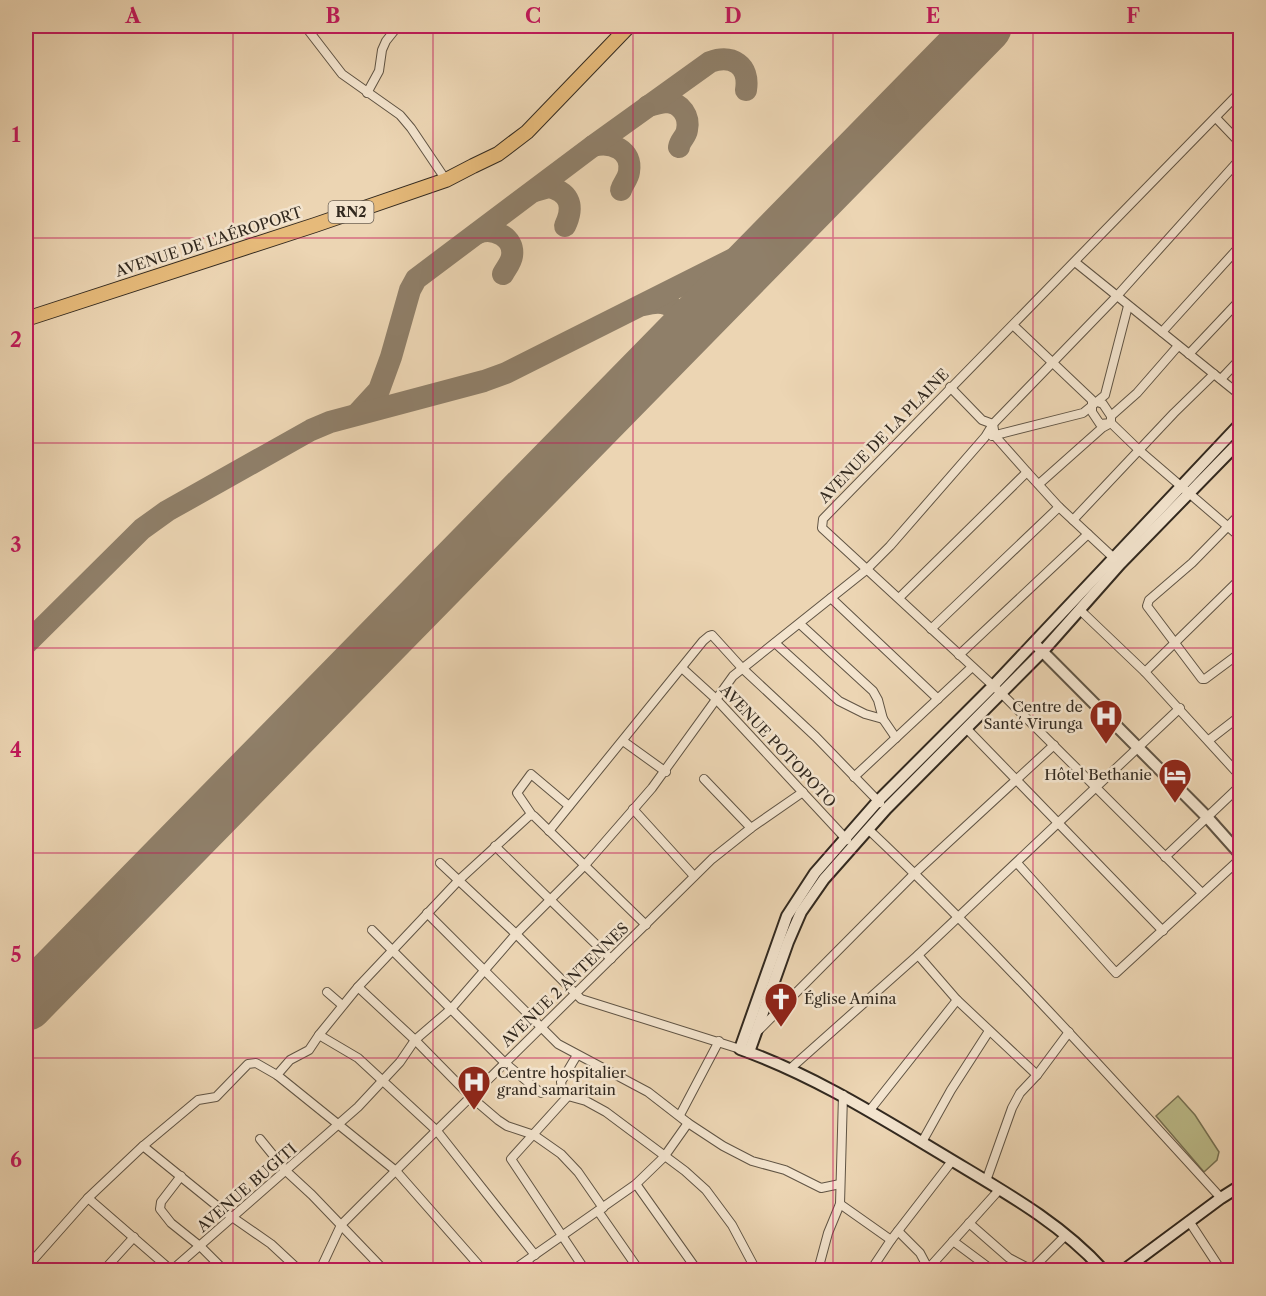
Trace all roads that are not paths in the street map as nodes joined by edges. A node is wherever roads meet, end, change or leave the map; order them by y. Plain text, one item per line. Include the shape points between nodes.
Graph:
1 (304, 26) edge
2 (398, 26) edge
3 (629, 26) edge
4 (1240, 92) edge
5 (367, 93) junction
6 (1216, 118) junction
7 (1240, 143) edge
8 (1240, 159) edge
9 (446, 180) junction
10 (1240, 246) edge
11 (1075, 262) junction
12 (1116, 297) junction
13 (1240, 300) edge
14 (1128, 306) junction
15 (26, 319) edge
16 (1014, 326) junction
17 (1162, 332) junction
18 (1178, 346) junction
19 (1189, 354) junction
20 (1240, 359) edge
21 (1053, 363) junction
22 (1218, 376) junction
23 (950, 387) junction
24 (1240, 395) edge
25 (1096, 404) junction
26 (1111, 419) junction
27 (993, 424) junction
28 (1240, 424) edge
29 (995, 436) junction
30 (985, 437) junction
31 (1240, 441) edge
32 (1140, 451) junction
33 (1210, 455) junction
34 (1220, 463) junction
35 (1027, 472) junction
36 (1038, 484) junction
37 (1186, 489) junction
38 (1059, 507) junction
39 (1240, 514) edge
40 (1073, 520) junction
41 (1228, 526) junction
42 (1088, 534) junction
43 (1240, 537) edge
44 (1117, 560) junction
45 (866, 570) junction
46 (1240, 579) edge
47 (831, 598) junction
48 (899, 598) junction
49 (1080, 610) junction
50 (800, 624) junction
51 (931, 628) junction
52 (1174, 642) junction
53 (775, 643) junction
54 (1034, 643) junction
55 (1043, 651) junction
56 (1240, 652) edge
57 (959, 655) junction
58 (972, 667) junction
59 (682, 668) junction
60 (742, 668) junction
61 (1145, 672) junction
62 (997, 689) junction
63 (716, 699) junction
64 (938, 699) junction
65 (1180, 708) junction
66 (1240, 717) edge
67 (883, 719) junction
68 (966, 728) junction
69 (896, 738) junction
70 (1209, 740) junction
71 (623, 741) junction
72 (1054, 745) junction
73 (1138, 748) junction
74 (666, 772) junction
75 (1240, 776) edge
76 (854, 777) junction
77 (705, 779) dead end
78 (1017, 779) junction
79 (1240, 786) edge
80 (1096, 788) junction
81 (803, 792) junction
82 (882, 805) junction
83 (569, 806) junction
84 (633, 808) junction
85 (532, 815) junction
86 (1207, 817) junction
87 (1058, 824) junction
88 (751, 828) junction
89 (868, 829) junction
90 (549, 831) junction
91 (849, 842) junction
92 (495, 846) junction
93 (1240, 854) edge
94 (1165, 856) junction
95 (1240, 859) edge
96 (440, 863) dead end
97 (1017, 863) junction
98 (585, 865) junction
99 (915, 873) junction
100 (694, 876) junction
101 (459, 880) junction
102 (1202, 893) junction
103 (549, 900) junction
104 (427, 914) junction
105 (787, 916) junction
106 (958, 917) junction
107 (798, 920) junction
108 (646, 925) junction
109 (372, 930) dead end
110 (1163, 931) junction
111 (516, 934) junction
112 (393, 951) junction
113 (918, 955) junction
114 (611, 959) junction
115 (483, 971) junction
116 (358, 987) junction
117 (327, 992) dead end
118 (576, 994) junction
119 (957, 1000) junction
120 (342, 1005) junction
121 (451, 1009) junction
122 (542, 1029) junction
123 (989, 1031) junction
124 (1069, 1032) junction
125 (755, 1033) junction
126 (319, 1035) junction
127 (415, 1040) junction
128 (719, 1041) junction
129 (745, 1051) junction
130 (577, 1055) junction
131 (505, 1063) junction
132 (791, 1068) junction
133 (278, 1075) junction
134 (1037, 1075) junction
135 (383, 1081) junction
136 (541, 1093) dead end
137 (843, 1095) junction
138 (568, 1096) junction
139 (471, 1097) junction
140 (870, 1110) junction
141 (680, 1115) junction
142 (688, 1123) junction
143 (339, 1125) junction
144 (437, 1131) junction
145 (534, 1135) junction
146 (260, 1139) dead end
147 (922, 1142) junction
148 (143, 1146) junction
149 (664, 1157) junction
150 (952, 1161) junction
151 (286, 1171) junction
152 (396, 1171) junction
153 (181, 1176) junction
154 (986, 1181) junction
155 (636, 1184) junction
156 (840, 1184) junction
157 (1240, 1186) edge
158 (999, 1190) junction
159 (88, 1198) junction
160 (1221, 1198) junction
161 (840, 1204) junction
162 (601, 1209) junction
163 (232, 1217) junction
164 (1189, 1221) junction
165 (969, 1223) junction
166 (341, 1225) junction
167 (898, 1231) junction
168 (1066, 1235) junction
169 (561, 1236) junction
170 (134, 1237) junction
171 (891, 1240) junction
172 (953, 1241) junction
173 (201, 1248) junction
174 (535, 1255) junction
175 (527, 1261) junction
176 (26, 1268) edge
177 (104, 1270) edge
178 (172, 1270) edge
179 (224, 1270) edge
180 (299, 1270) edge
181 (320, 1270) edge
182 (384, 1270) edge
183 (483, 1270) edge
184 (513, 1270) edge
185 (534, 1270) edge
186 (585, 1270) edge
187 (639, 1270) edge
188 (697, 1270) edge
189 (755, 1270) edge
190 (818, 1270) edge
191 (871, 1270) edge
192 (929, 1270) edge
193 (998, 1270) edge
194 (1031, 1270) edge
195 (1103, 1270) edge
196 (1124, 1270) edge
197 (1221, 1270) edge

1 - 5 street via 342,74
2 - 5 street via 386,41 379,71
3 - 9 highway, AVENUE DE L'AÉROPORT / RN2 via 527,132 498,154
4 - 6 street, AVENUE DE LA PLAINE
5 - 9 street via 400,115
6 - 7 street
6 - 11 street, AVENUE DE LA PLAINE
8 - 12 street, AVENUE BUGITI
9 - 15 highway, AVENUE DE L'AÉROPORT / RN2
10 - 17 street
11 - 12 street
11 - 16 street, AVENUE DE LA PLAINE
12 - 14 street
12 - 21 street, AVENUE BUGITI
13 - 19 street
14 - 17 street
14 - 25 street via 1105,395
16 - 21 street
16 - 23 street, AVENUE DE LA PLAINE
17 - 18 street
18 - 19 street
18 - 26 street
19 - 22 street
20 - 22 street
21 - 25 street
21 - 27 street, AVENUE BUGITI
22 - 24 street
22 - 32 street via 1174,413
23 - 27 street via 982,420
23 - 45 street, AVENUE DE LA PLAINE via 821,521 822,528
25 - 26 street via 1103,404
25 - 26 street via 1092,412 1100,424
25 - 29 street via 1083,413
26 - 32 street
26 - 36 street
27 - 29 street
27 - 30 street, AVENUE BUGITI
28 - 33 main road
29 - 30 street
29 - 35 street
30 - 45 street, AVENUE BUGITI
31 - 34 main road
32 - 37 street
32 - 40 street
33 - 34 main road
33 - 37 main road
34 - 37 main road
35 - 36 street
35 - 48 street
36 - 38 street
37 - 41 street
37 - 44 main road
38 - 40 street
38 - 51 street
39 - 41 street
40 - 42 street
41 - 43 street
41 - 52 street via 1148,603
42 - 44 street
42 - 57 street
44 - 49 main road
44 - 54 main road
45 - 47 street, AVENUE BUGITI
45 - 48 street, AVENUE DE LA PLAINE
46 - 52 street
47 - 50 street, AVENUE BUGITI
47 - 64 street
48 - 51 street, AVENUE DE LA PLAINE
49 - 55 main road
49 - 61 street
50 - 53 street, AVENUE BUGITI
50 - 67 street via 873,691
51 - 57 street, AVENUE DE LA PLAINE
52 - 56 street via 1198,677 1205,679
52 - 61 street
53 - 60 street, AVENUE BUGITI
53 - 67 street via 839,702
54 - 55 main road
54 - 62 main road
55 - 62 main road
55 - 73 main road
57 - 58 street, AVENUE DE LA PLAINE
58 - 62 street, AVENUE DE LA PLAINE
58 - 64 street
59 - 60 street via 712,635
59 - 63 street, AVENUE POTOPOTO
59 - 71 street
60 - 63 street, AVENUE BUGITI
60 - 76 street
61 - 65 street
62 - 68 main road
62 - 72 street, AVENUE DE LA PLAINE
62 - 82 main road
63 - 74 street, AVENUE BUGITI
63 - 81 street, AVENUE POTOPOTO
64 - 69 street
65 - 70 street
65 - 73 street
66 - 70 street
67 - 69 street
68 - 78 street
68 - 82 main road
69 - 76 street
70 - 75 street
71 - 74 street
71 - 83 street
72 - 78 street
72 - 80 street, AVENUE DE LA PLAINE
73 - 80 street
73 - 86 main road
74 - 84 street, AVENUE BUGITI
76 - 82 street
77 - 88 street
78 - 87 street
78 - 99 street
79 - 86 street
80 - 87 street
80 - 94 street, AVENUE DE LA PLAINE
81 - 88 street, AVENUE 2 ANTENNES
81 - 91 street, AVENUE POTOPOTO
82 - 89 main road
82 - 91 main road
83 - 85 street via 531,774 517,793
83 - 90 street
84 - 98 street, AVENUE BUGITI
84 - 100 street
85 - 90 street
85 - 92 street
86 - 93 main road
86 - 94 street
87 - 97 street
87 - 110 street
88 - 100 street, AVENUE 2 ANTENNES
89 - 91 main road
89 - 99 street
90 - 98 street
91 - 105 main road via 815,873
91 - 107 main road
92 - 101 street
92 - 103 street
94 - 102 street, AVENUE DE LA PLAINE
95 - 102 street
96 - 101 street
97 - 106 street
97 - 110 street via 1116,973
98 - 103 street, AVENUE BUGITI
98 - 108 street
99 - 106 street
99 - 125 street
100 - 108 street, AVENUE 2 ANTENNES
101 - 104 street
101 - 111 street
102 - 110 street
103 - 111 street, AVENUE BUGITI
103 - 114 street
104 - 112 street
104 - 115 street
105 - 107 main road
105 - 129 main road
106 - 113 street
106 - 124 street
107 - 125 main road
108 - 114 street, AVENUE 2 ANTENNES
109 - 112 street
111 - 115 street, AVENUE BUGITI
111 - 118 street
112 - 116 street
112 - 121 street
113 - 119 street
113 - 132 street
114 - 118 street, AVENUE 2 ANTENNES
115 - 121 street, AVENUE BUGITI
115 - 122 street
116 - 120 street
116 - 127 street
117 - 120 street
118 - 122 street, AVENUE 2 ANTENNES
118 - 128 street via 596,1005
119 - 123 street
119 - 140 street
120 - 126 street
121 - 127 street, AVENUE BUGITI
121 - 131 street
122 - 130 street
122 - 131 street, AVENUE 2 ANTENNES
123 - 134 street
123 - 147 street
124 - 134 street
124 - 160 street
125 - 129 main road
126 - 133 street via 309,1050 290,1060
126 - 135 street via 358,1058
127 - 135 street, AVENUE BUGITI
127 - 139 street
128 - 129 street
128 - 141 street
129 - 132 main road
130 - 138 street via 561,1082
130 - 141 street via 648,1092
131 - 136 street
131 - 139 street, AVENUE 2 ANTENNES
132 - 137 main road
133 - 143 street
133 - 148 street via 256,1063 248,1064 216,1097 198,1100
134 - 154 street via 1012,1108
135 - 143 street, AVENUE BUGITI
135 - 144 street
137 - 140 main road
137 - 156 street
138 - 145 street
138 - 149 street via 606,1112
139 - 144 street, AVENUE 2 ANTENNES
139 - 145 street via 507,1126
140 - 147 main road
141 - 142 street
142 - 149 street
142 - 156 street via 750,1160 785,1170 818,1188
143 - 151 street, AVENUE BUGITI
143 - 152 street
144 - 152 street, AVENUE 2 ANTENNES
144 - 174 street
145 - 162 street via 578,1172
145 - 169 street via 510,1160
146 - 151 street
147 - 150 main road
148 - 153 street
148 - 159 street
149 - 155 street
149 - 189 street via 706,1190 732,1225
150 - 154 main road
150 - 167 street
151 - 163 street, AVENUE BUGITI
151 - 166 street
152 - 166 street, AVENUE 2 ANTENNES
152 - 183 street
153 - 163 street
153 - 173 street via 160,1202 160,1209
154 - 158 main road
155 - 162 street
155 - 188 street
156 - 161 street
157 - 160 main road
158 - 165 street
158 - 168 main road
159 - 170 street
159 - 176 street
160 - 164 main road
161 - 171 street
161 - 190 street
162 - 169 street
162 - 187 street
163 - 173 street, AVENUE BUGITI
163 - 180 street via 271,1244
164 - 196 main road
164 - 197 street
165 - 172 street
165 - 194 street via 1009,1258
166 - 181 street, AVENUE 2 ANTENNES
166 - 182 street
167 - 171 street
167 - 192 street via 920,1253
168 - 194 street
168 - 195 main road
169 - 174 street
169 - 186 street
170 - 177 street
170 - 178 street
171 - 191 street
172 - 192 street
172 - 193 street via 992,1270
173 - 178 street, AVENUE BUGITI
173 - 179 street
174 - 175 street
175 - 184 street
175 - 185 street

